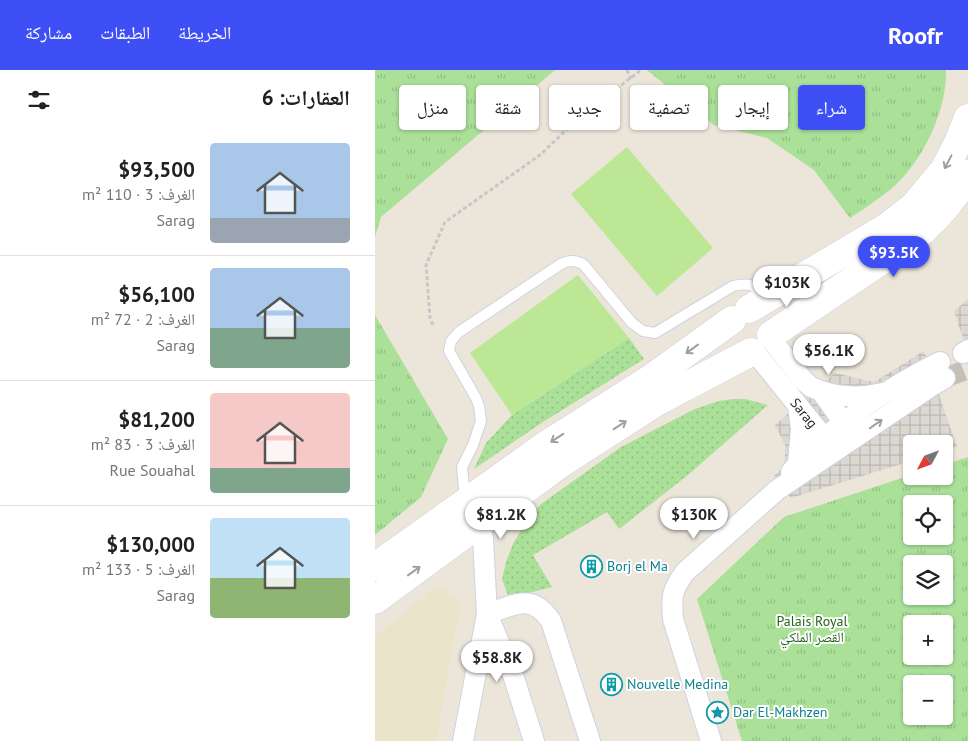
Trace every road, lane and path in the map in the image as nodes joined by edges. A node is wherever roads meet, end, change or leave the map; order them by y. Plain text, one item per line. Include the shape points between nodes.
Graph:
1 (627, 70) edge
2 (641, 70) edge
3 (631, 79) junction
4 (968, 118) edge
5 (966, 179) edge
6 (749, 309) junction
7 (433, 326) dead end
8 (762, 344) junction
9 (821, 391) junction
10 (887, 392) junction
11 (798, 406) junction
12 (850, 431) junction
13 (830, 445) junction
14 (798, 463) junction
15 (777, 490) junction
16 (472, 512) junction
17 (375, 567) edge
18 (375, 600) edge
19 (487, 614) junction
20 (463, 741) edge
21 (534, 741) edge
22 (590, 741) edge
23 (711, 741) edge

1 - 3 path
2 - 3 path
3 - 7 path via 581,116 540,155 445,222 426,264
4 -> 6 main road via 944,170 914,206 887,227
5 - 8 main road via 930,225 909,242
6 - 8 main road via 762,312 771,322
6 - 8 main road via 729,327 733,341 737,347
6 -> 16 main road via 650,379 546,445
6 - 16 lane via 758,288 745,283 733,286 655,333 643,331 632,323 584,265 570,261 459,332 451,341 449,351 476,398 481,421 462,466
8 - 9 street, Sarag via 811,387
8 - 11 street, Sarag
16 -> 8 main road via 560,464 658,401
9 - 10 street via 855,397
9 - 12 street, Sarag
10 - 12 street
12 -> 10 street via 933,385 942,370
11 - 13 street, Sarag
11 - 14 street via 801,429
12 - 13 street
13 - 14 street
13 - 15 street
14 - 15 street
15 - 23 street via 685,572 671,599 673,619
16 - 17 main road
18 -> 16 main road
16 - 19 street via 483,539
19 - 20 street
19 - 21 street via 513,675
19 - 22 street via 525,602 539,607 546,614

